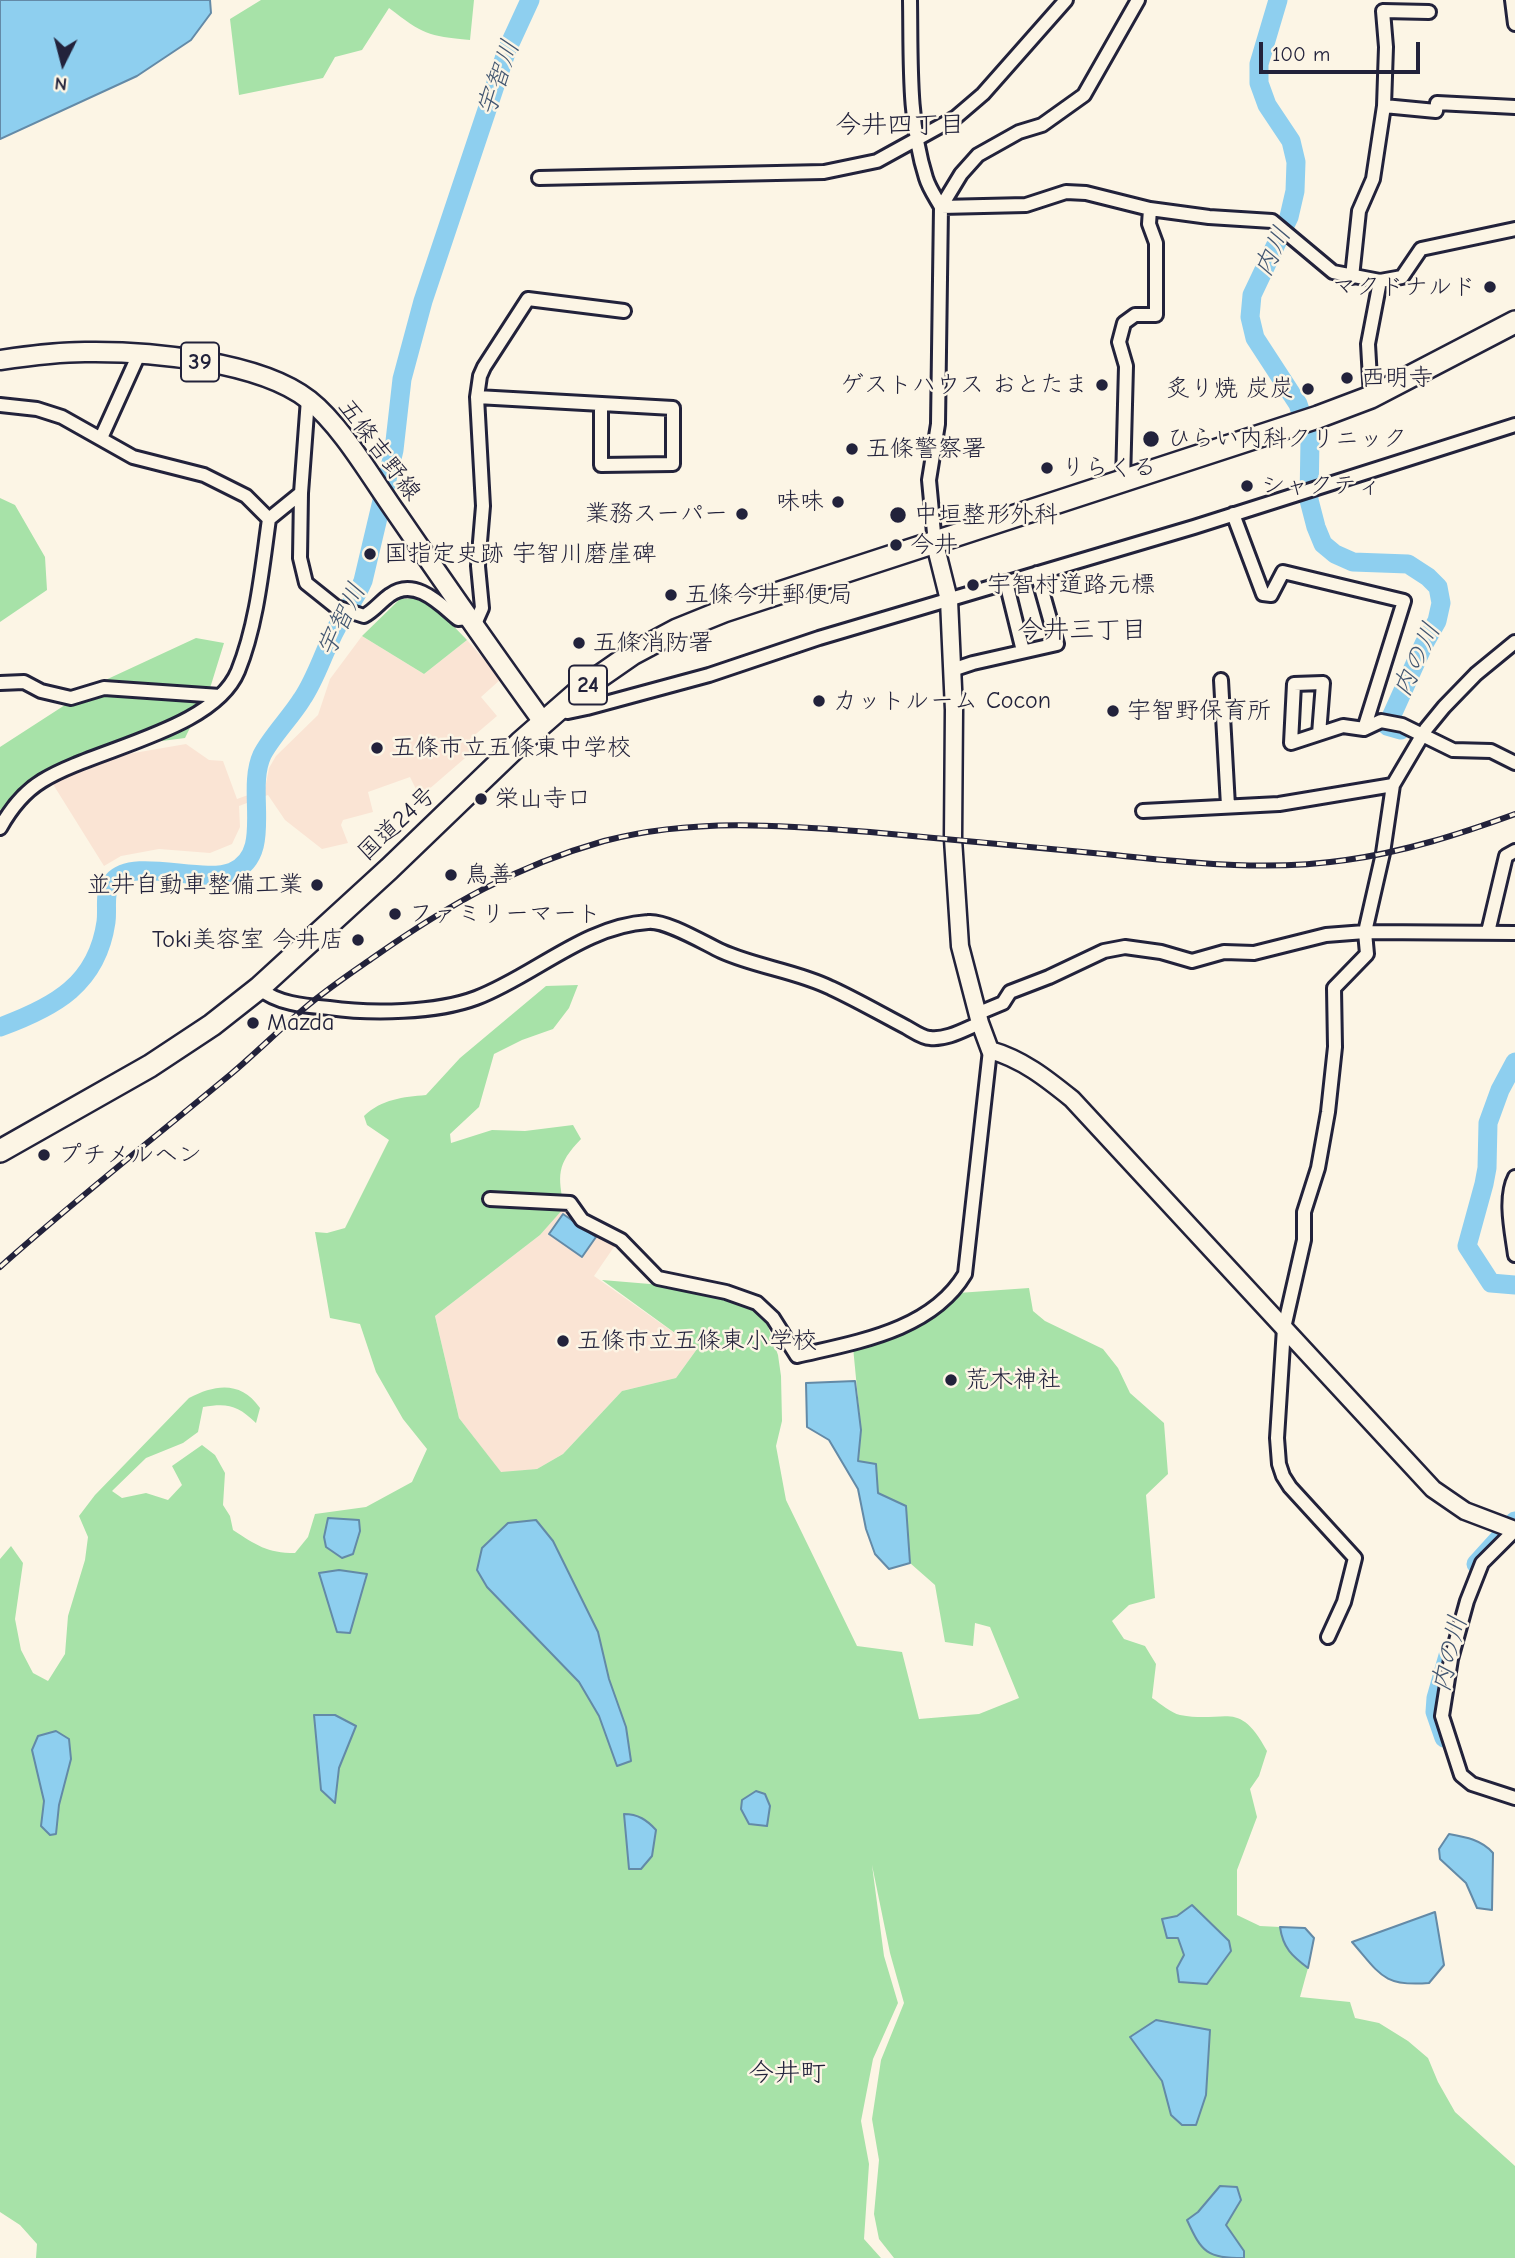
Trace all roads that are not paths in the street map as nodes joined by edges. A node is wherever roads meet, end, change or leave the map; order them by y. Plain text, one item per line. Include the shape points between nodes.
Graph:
1 (910, 0) edge
2 (1066, 0) edge
3 (1138, 0) edge
4 (1512, 0) edge
5 (1429, 12) dead end
6 (1515, 24) edge
7 (1384, 106) junction
8 (1515, 107) edge
9 (917, 141) junction
10 (539, 178) dead end
11 (941, 207) junction
12 (1150, 209) junction
13 (1515, 229) edge
14 (1352, 277) junction
15 (1380, 281) junction
16 (624, 311) dead end
17 (1515, 322) edge
18 (139, 354) junction
19 (0, 360) edge
20 (477, 397) junction
21 (1371, 397) junction
22 (308, 399) junction
23 (601, 404) junction
24 (0, 405) edge
25 (1515, 425) edge
26 (101, 438) junction
27 (1124, 482) junction
28 (301, 494) junction
29 (1233, 514) junction
30 (269, 519) junction
31 (935, 544) junction
32 (1037, 573) junction
33 (1006, 582) junction
34 (949, 600) junction
35 (471, 622) junction
36 (1515, 642) edge
37 (1023, 652) junction
38 (952, 670) junction
39 (1221, 680) dead end
40 (0, 683) edge
41 (220, 696) junction
42 (550, 716) junction
43 (1364, 729) junction
44 (1320, 734) junction
45 (1423, 734) junction
46 (1515, 763) edge
47 (1394, 785) junction
48 (1228, 806) junction
49 (1143, 811) dead end
50 (0, 828) edge
51 (1515, 851) edge
52 (1365, 932) junction
53 (1488, 932) junction
54 (1515, 933) edge
55 (259, 988) junction
56 (980, 1018) junction
57 (990, 1050) junction
58 (0, 1151) edge
59 (1515, 1177) edge
60 (490, 1199) dead end
61 (1515, 1255) edge
62 (1283, 1328) junction
63 (1515, 1530) edge
64 (1328, 1637) dead end
65 (1515, 1798) edge

1 - 9 street
2 - 9 street via 983,94
3 - 11 street via 1084,95 1042,125 1008,137 978,155
4 - 6 street
5 - 7 street via 1383,11
7 - 8 street via 1436,111 1437,103
7 - 14 street via 1373,179 1359,211
9 - 10 street via 877,161 824,172
9 - 11 street via 927,181
11 - 12 street via 1026,205 1066,192
11 - 31 street via 938,424 929,480
12 - 14 street via 1272,221 1332,272
12 - 27 street via 1149,224 1156,243 1156,315 1135,315 1124,323 1119,342 1126,366
13 - 15 street via 1421,249 1402,277
14 - 15 street
15 - 21 street via 1368,344
16 - 20 street via 528,299 484,367
17 - 21 highway, 国道24号 / 24
18 - 19 main road, 五條吉野線 / 39 via 84,352
18 - 22 main road, 五條吉野線 / 39 via 260,374
18 - 26 street
20 - 23 street
20 - 35 street via 482,608
21 - 27 highway, 国道24号 / 24
22 - 28 street
22 - 35 main road, 五條吉野線 / 39 via 362,464
23 - 23 street via 673,408 673,464 601,465
24 - 26 street via 62,416
25 - 29 street
26 - 30 street via 133,457 204,475 246,496
27 - 31 highway, 国道24号 / 24
28 - 30 street
28 - 35 street via 300,558 306,583 336,607 364,616 392,593 420,590 458,620
29 - 32 street
29 - 43 street via 1263,594 1270,595 1283,572 1404,601
30 - 41 street via 252,624 237,673
31 - 34 street
31 - 42 highway, 国道24号 / 24 via 677,630 632,654
32 - 33 street
32 - 37 street via 1057,644
33 - 34 street
33 - 37 street
34 - 38 street
34 - 42 street via 709,675
35 - 42 main road, 五條吉野線 / 39
36 - 45 street via 1476,674
37 - 38 street
38 - 56 street via 953,839 960,946
39 - 48 street
40 - 41 street via 24,682 71,698 104,688
41 - 50 street via 157,734 41,781 21,797
42 - 55 highway, 国道24号 / 24
43 - 44 street via 1343,726
43 - 45 street via 1381,721
44 - 44 street via 1323,683 1294,684 1291,743
45 - 46 street via 1453,750 1491,751
45 - 47 street
47 - 48 street via 1279,804
47 - 52 street
48 - 49 street
51 - 53 street via 1506,856
52 - 53 street
52 - 56 street via 1326,935 1254,953 1224,952 1192,961 1125,947 1104,951 1010,992 1003,1003
52 - 62 street via 1367,954 1334,988 1335,1047 1328,1112
53 - 54 street
55 - 56 street via 269,996 307,1006 361,1012 455,1004 496,989 608,930 653,921 724,953 828,986 929,1039 953,1034
55 - 58 highway, 国道24号 / 24 via 150,1066
56 - 57 street
57 - 60 street via 965,1274 939,1305 922,1316 852,1343 797,1356 773,1318 757,1303 658,1278 621,1240 582,1220 570,1203
57 - 62 street via 1010,1055 1072,1099
59 - 61 street via 1510,1195
62 - 63 street via 1433,1489 1465,1511
62 - 64 street via 1277,1438 1283,1476 1355,1558 1344,1602
63 - 65 street via 1482,1563 1451,1659 1441,1716 1461,1775 1472,1784

